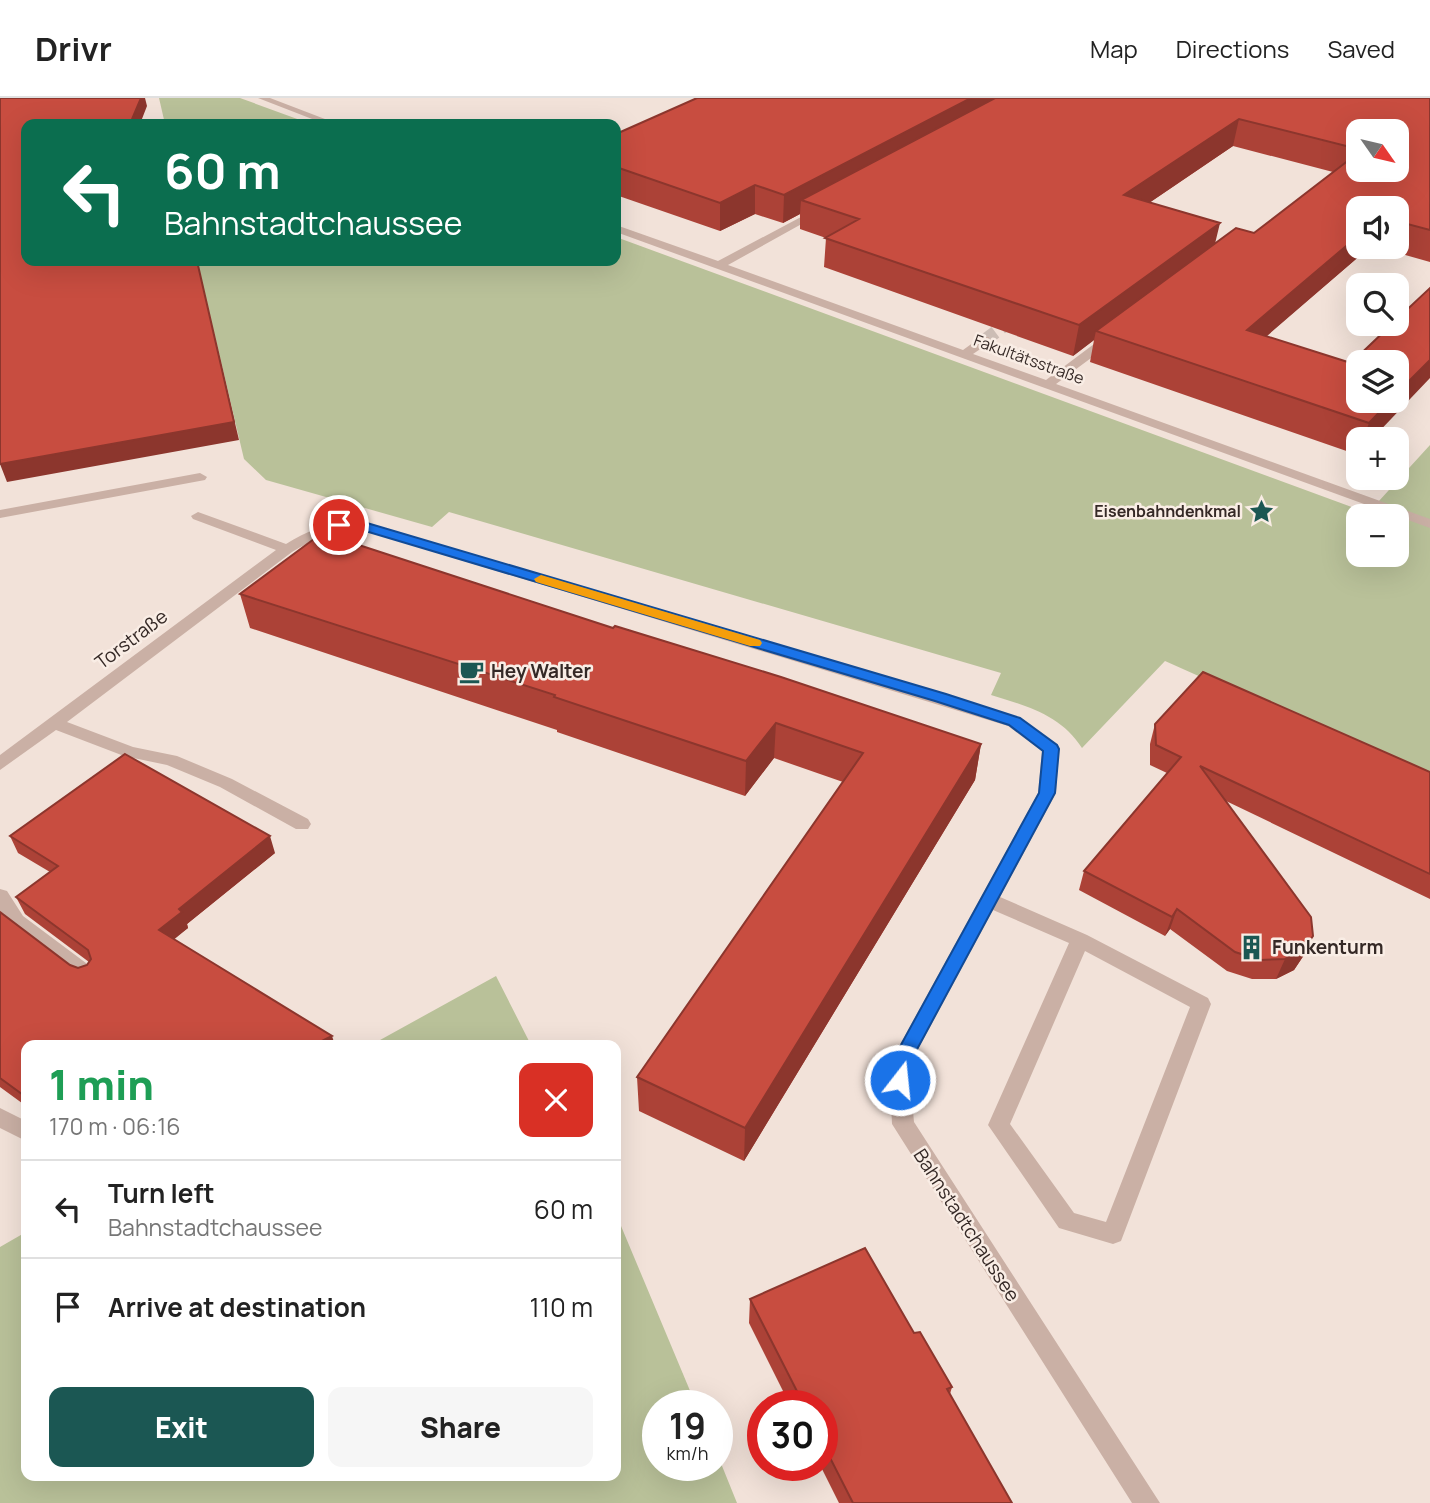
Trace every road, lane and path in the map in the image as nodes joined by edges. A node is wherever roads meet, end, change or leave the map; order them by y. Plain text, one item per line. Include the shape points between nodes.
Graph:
1 (262, 98) edge
2 (319, 119) edge
3 (828, 207) edge
4 (621, 230) edge
5 (720, 265) junction
6 (1124, 327) edge
7 (985, 340) tunnel mouth
8 (965, 354) junction
9 (1048, 384) junction
10 (200, 477) dead end
11 (0, 514) edge
12 (198, 516) dead end
13 (1430, 524) edge
14 (287, 549) junction
15 (53, 723) junction
16 (0, 764) edge
17 (302, 824) dead end
18 (0, 896) edge
19 (988, 900) junction
20 (1080, 940) junction
21 (88, 974) edge
22 (0, 1117) edge
23 (21, 1129) edge
24 (1147, 1503) edge

1 - 2 street
3 - 5 street
4 - 5 street, Fakultätsstraße
5 - 8 street, Fakultätsstraße
6 - 9 street
7 - 8 street
8 - 9 street, Fakultätsstraße
9 - 13 street, Fakultätsstraße
10 - 11 street
12 - 14 street
14 - 15 street, Torstraße
14 - 19 street, Bahnstadtchaussee via 314,532 339,525 363,526 1014,722 1051,749 1047,793
15 - 16 street, Torstraße
15 - 17 street via 130,752 172,760
18 - 21 street via 16,921
19 - 20 street
19 - 24 street, Bahnstadtchaussee via 906,1052 900,1080 903,1124
20 - 20 street via 999,1125 1068,1222 1113,1234 1201,1004
22 - 23 street

